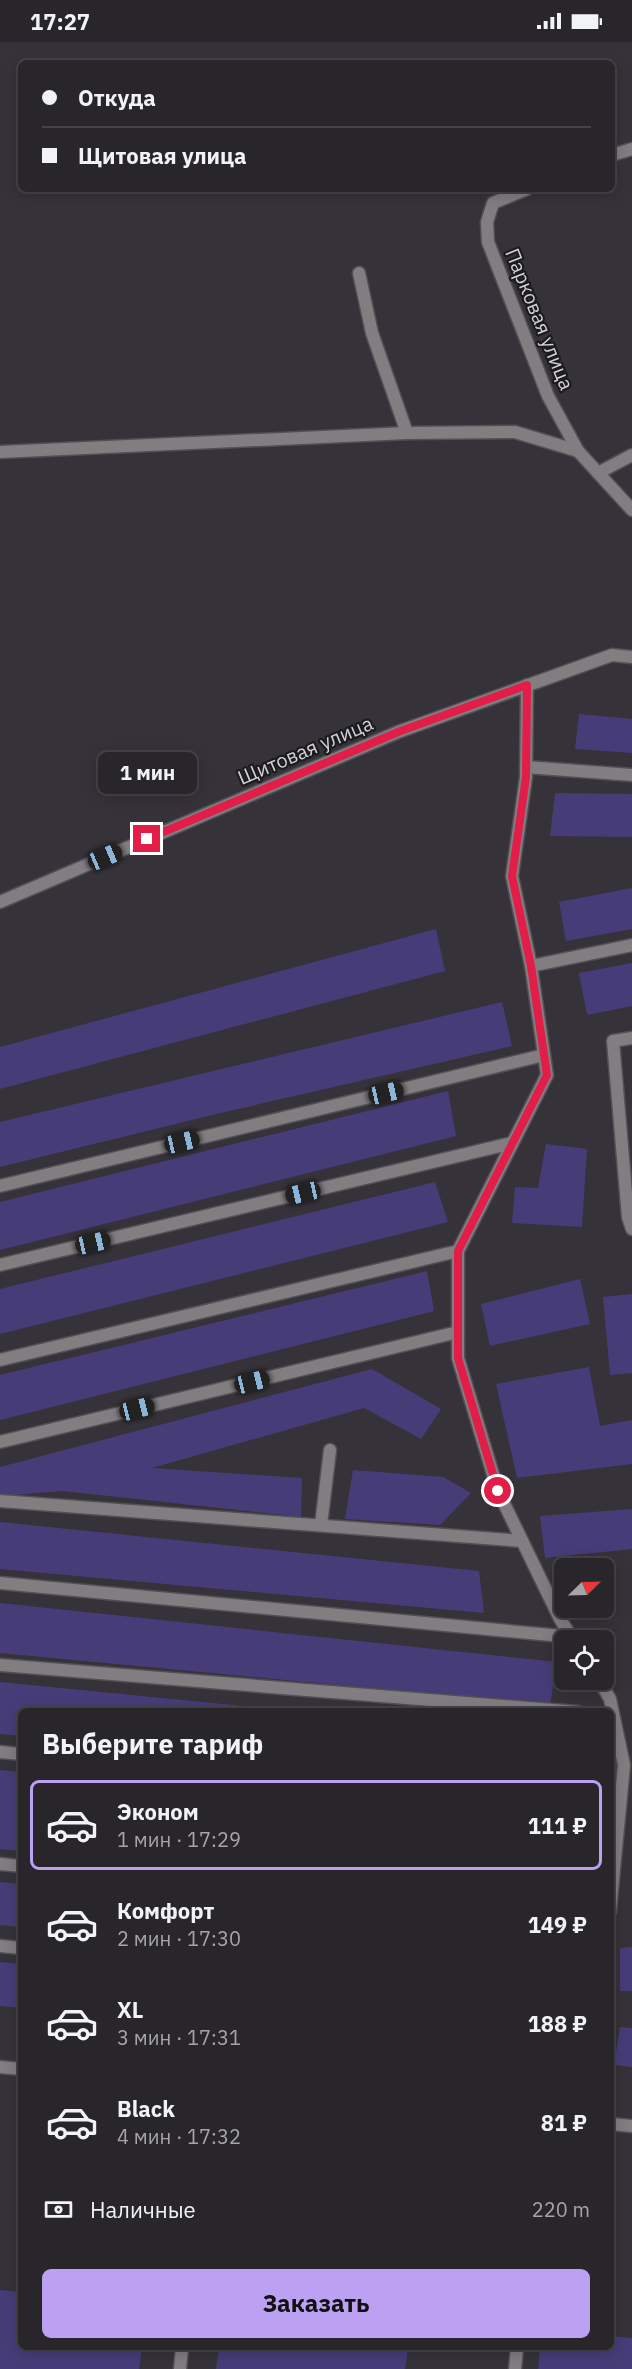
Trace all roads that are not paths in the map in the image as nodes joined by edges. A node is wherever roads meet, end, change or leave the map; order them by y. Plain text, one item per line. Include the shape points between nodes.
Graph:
1 (632, 149) edge
2 (615, 155) edge
3 (520, 192) edge
4 (359, 273) dead end
5 (407, 433) junction
6 (578, 451) junction
7 (0, 452) edge
8 (632, 455) edge
9 (598, 472) junction
10 (632, 510) edge
11 (632, 657) edge
12 (527, 685) junction
13 (526, 767) junction
14 (632, 775) edge
15 (0, 902) edge
16 (632, 945) edge
17 (531, 966) junction
18 (632, 1038) edge
19 (544, 1055) junction
20 (512, 1143) junction
21 (0, 1186) edge
22 (632, 1229) edge
23 (458, 1251) junction
24 (0, 1265) edge
25 (458, 1332) junction
26 (0, 1360) edge
27 (0, 1442) edge
28 (330, 1450) dead end
29 (0, 1501) edge
30 (321, 1525) junction
31 (522, 1541) junction
32 (0, 1583) edge
33 (567, 1630) edge
34 (554, 1637) edge
35 (0, 1665) edge
36 (605, 1690) edge
37 (529, 1708) edge
38 (611, 1708) edge
39 (614, 1722) edge
40 (0, 1752) edge
41 (18, 1754) edge
42 (615, 1806) edge
43 (614, 1827) edge
44 (0, 1864) edge
45 (18, 1866) edge
46 (0, 1946) edge
47 (18, 1948) edge
48 (0, 2067) edge
49 (18, 2069) edge
50 (614, 2124) edge
51 (632, 2126) edge
52 (182, 2350) edge
53 (517, 2350) edge
54 (180, 2369) edge
55 (514, 2369) edge

1 - 2 street
3 - 6 street, Парковая улица via 493,203 487,222 488,242 548,396
4 - 5 street via 372,333
5 - 6 street via 515,432
5 - 7 street
6 - 9 street, Парковая улица
8 - 9 street
9 - 10 street, Парковая улица
11 - 12 street, Щитовая улица via 612,655
12 - 13 street
12 - 15 street, Щитовая улица via 398,732
13 - 14 street
13 - 17 street via 512,876
16 - 17 street
17 - 19 street
18 - 22 street via 613,1041
19 - 20 street via 547,1075
19 - 21 street
20 - 23 street
20 - 24 street
23 - 25 street
23 - 26 street
25 - 27 street
25 - 31 street via 458,1358 495,1480
28 - 30 street
29 - 30 street
30 - 31 street
31 - 33 street
32 - 34 street
35 - 37 street
36 - 38 street
39 - 42 street via 624,1765
40 - 41 street
42 - 43 street
44 - 45 street
46 - 47 street
48 - 49 street
50 - 51 street
52 - 54 street
53 - 55 street

